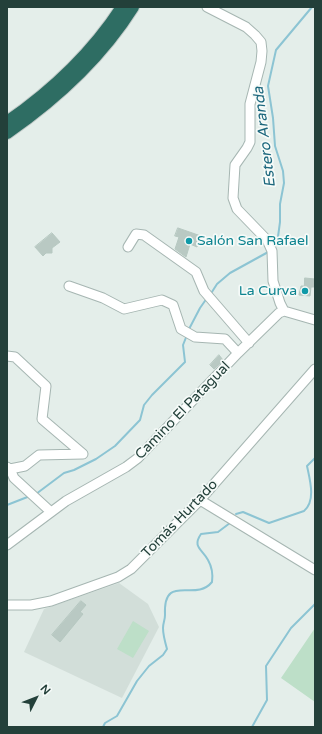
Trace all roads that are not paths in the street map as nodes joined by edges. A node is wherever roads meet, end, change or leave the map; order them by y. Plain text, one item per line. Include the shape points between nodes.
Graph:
1 (122, 7) edge
2 (133, 7) edge
3 (207, 7) edge
4 (7, 122) edge
5 (7, 133) edge
6 (128, 247) dead end
7 (69, 286) dead end
8 (284, 311) junction
9 (315, 320) edge
10 (249, 343) junction
11 (238, 353) junction
12 (7, 356) edge
13 (315, 369) edge
14 (8, 468) edge
15 (200, 500) junction
16 (51, 512) junction
17 (7, 545) edge
18 (315, 570) edge
19 (7, 605) edge

1 - 4 highway via 93,46 74,66 37,100
2 - 5 highway via 106,45 78,75 46,104
3 - 8 street via 246,27 261,42 261,62 250,104 250,142 235,165 233,198 237,209 264,236 272,251 273,281
6 - 10 street via 136,234 144,235 196,272 204,292
7 - 11 street via 103,298 124,309 162,300 173,305 182,329 195,337 225,339
8 - 9 street
8 - 10 street, Camino El Patagual
10 - 11 street, Camino El Patagual
11 - 16 street, Camino El Patagual via 138,458
12 - 14 street via 15,357 46,386 42,420 83,454 39,455 25,466
13 - 15 street, Tomás Hurtado
14 - 16 street via 14,478
15 - 18 street
15 - 19 street, Tomás Hurtado via 144,557 118,578 40,604
16 - 17 street, Camino El Patagual

